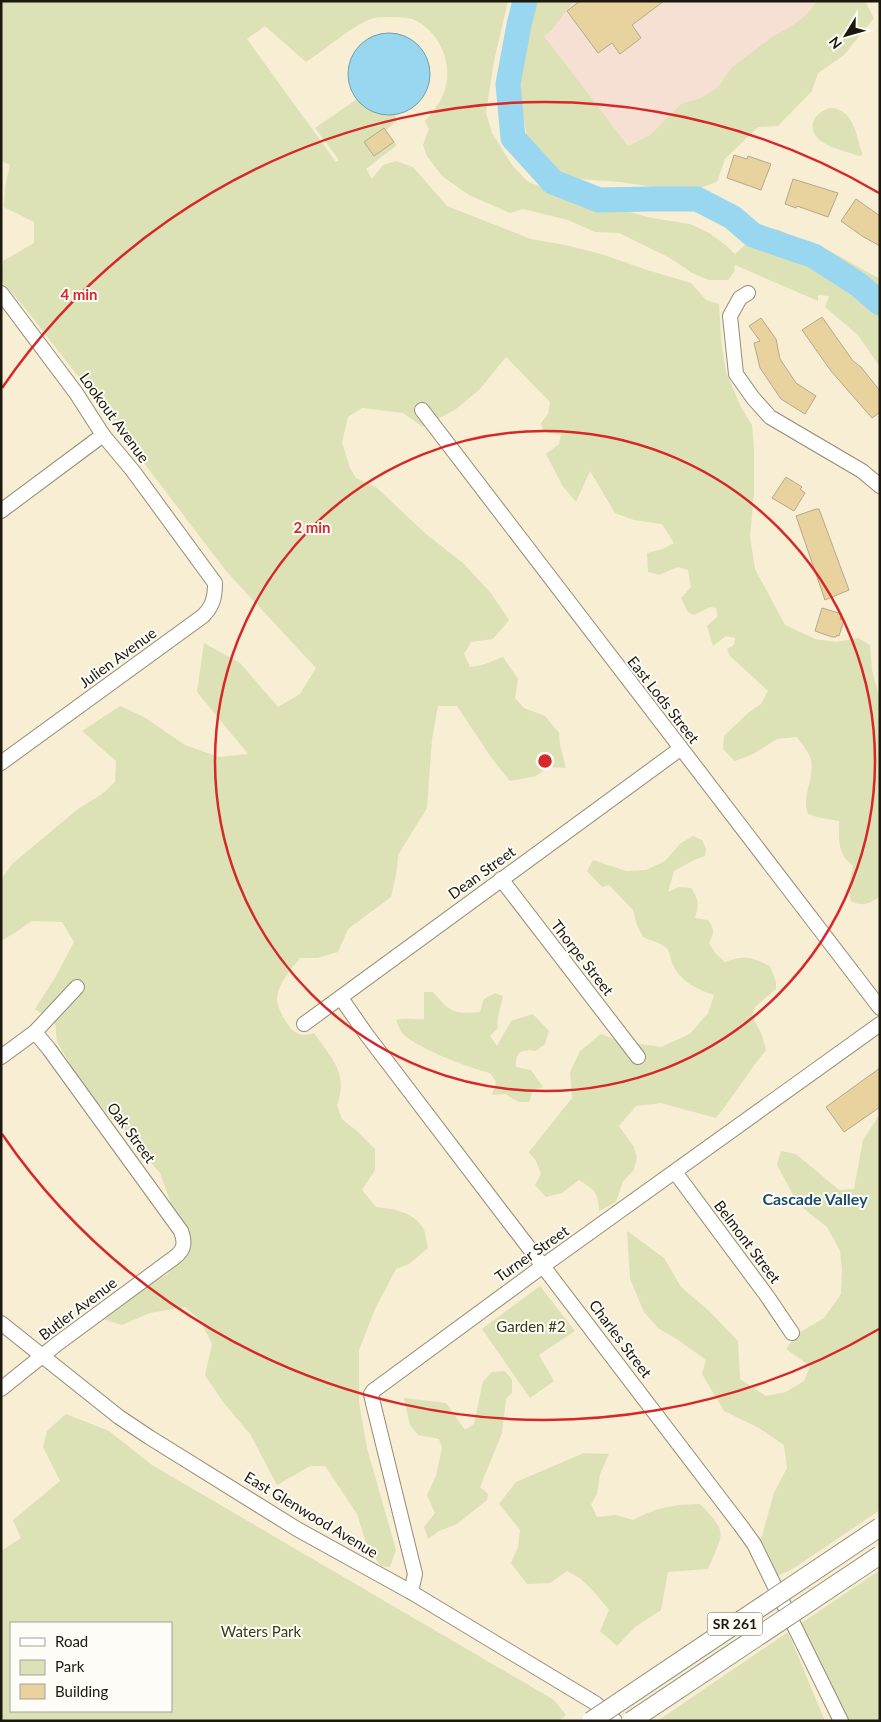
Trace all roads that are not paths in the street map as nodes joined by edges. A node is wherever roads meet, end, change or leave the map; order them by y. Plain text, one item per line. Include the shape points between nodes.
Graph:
1 (1, 293) edge
2 (748, 293) dead end
3 (422, 410) dead end
4 (104, 435) junction
5 (880, 486) edge
6 (1, 511) edge
7 (200, 562) joint
8 (680, 749) junction
9 (1, 763) edge
10 (500, 879) junction
11 (77, 987) dead end
12 (341, 998) junction
13 (880, 1008) edge
14 (304, 1024) dead end
15 (880, 1024) edge
16 (34, 1032) junction
17 (1, 1057) edge
18 (638, 1058) dead end
19 (675, 1172) junction
20 (175, 1257) joint
21 (543, 1266) junction
22 (1, 1323) edge
23 (792, 1333) dead end
24 (42, 1356) junction
25 (1, 1389) edge
26 (880, 1527) edge
27 (880, 1555) edge
28 (411, 1592) junction
29 (591, 1721) edge
30 (615, 1721) edge
31 (632, 1721) edge
32 (841, 1721) edge

1 - 4 street, Lookout Avenue
2 - 5 street via 740,298 730,316 736,374 770,417 862,471
3 - 8 street, East Lods Street
4 - 6 street
4 - 7 street, Lookout Avenue
7 - 9 street, Julien Avenue via 215,583 210,609
8 - 10 street, Dean Street
8 - 13 street, East Lods Street
10 - 12 street, Dean Street
10 - 18 street, Thorpe Street
11 - 16 street
12 - 14 street, Dean Street
12 - 21 street, Charles Street
15 - 19 street, Turner Street
16 - 17 street
16 - 20 street, Oak Street via 181,1231 184,1248
19 - 21 street, Turner Street
19 - 23 street, Belmont Street
20 - 24 street, Butler Avenue
21 - 28 street, Turner Street via 371,1394 415,1574
21 - 32 street, Charles Street via 754,1544
22 - 24 street, East Glenwood Avenue
24 - 25 street, Butler Avenue
24 - 28 street, East Glenwood Avenue via 149,1437 297,1529
26 - 29 main road, SR 261, bridge
27 - 31 main road, SR 261, bridge
28 - 30 street, East Glenwood Avenue via 595,1704

